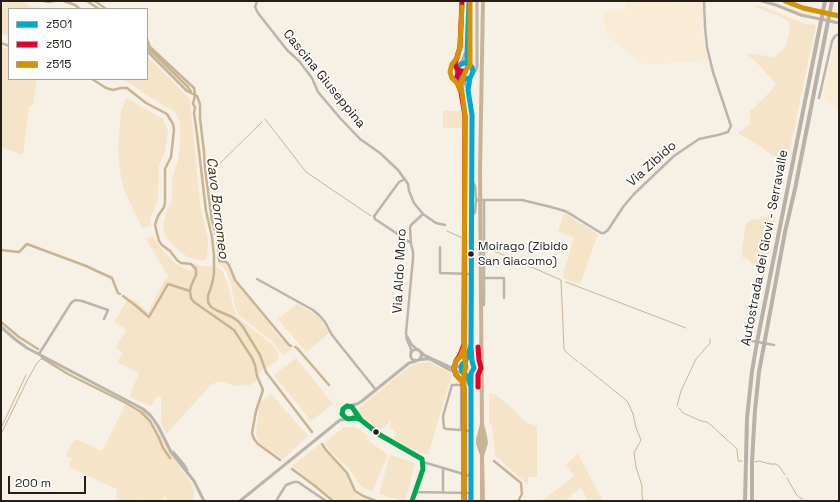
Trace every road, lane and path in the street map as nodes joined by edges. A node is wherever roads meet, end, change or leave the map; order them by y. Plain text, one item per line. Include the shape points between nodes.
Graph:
1 (258, 1) edge
2 (469, 1) edge
3 (477, 1) edge
4 (704, 1) edge
5 (762, 1) edge
6 (825, 1) edge
7 (832, 1) edge
8 (837, 23) edge
9 (839, 34) edge
10 (467, 48) junction
11 (462, 64) junction
12 (468, 64) junction
13 (473, 72) junction
14 (470, 78) junction
15 (463, 79) junction
16 (468, 90) junction
17 (819, 98) dead end
18 (405, 179) junction
19 (472, 182) junction
20 (477, 200) junction
21 (484, 200) junction
22 (422, 214) junction
23 (472, 216) junction
24 (445, 225) dead end
25 (411, 244) junction
26 (440, 246) dead end
27 (472, 274) junction
28 (484, 278) junction
29 (257, 279) dead end
30 (504, 298) dead end
31 (484, 305) dead end
32 (104, 319) dead end
33 (1, 327) edge
34 (406, 333) junction
35 (747, 340) dead end
36 (471, 345) junction
37 (774, 345) dead end
38 (419, 351) junction
39 (39, 354) junction
40 (411, 355) junction
41 (417, 360) junction
42 (465, 362) junction
43 (407, 364) junction
44 (472, 364) junction
45 (461, 366) junction
46 (471, 373) junction
47 (464, 374) junction
48 (471, 387) junction
49 (376, 390) junction
50 (362, 401) junction
51 (348, 406) junction
52 (355, 411) junction
53 (343, 414) junction
54 (349, 419) junction
55 (340, 420) junction
56 (361, 420) junction
57 (461, 430) junction
58 (471, 431) junction
59 (422, 461) junction
60 (443, 468) junction
61 (470, 476) junction
62 (416, 492) junction
63 (443, 492) junction
64 (471, 492) junction
65 (204, 501) edge
66 (241, 501) edge
67 (276, 501) edge
68 (326, 501) edge
69 (412, 501) edge
70 (471, 501) edge
71 (745, 501) edge
72 (752, 501) edge

1 - 18 street, Cascina Giuseppina via 255,7 258,13 312,78 318,92 360,139 380,153
2 - 10 main road
3 - 13 street via 477,67
4 - 21 street, Via Zibido via 704,27 709,57 731,126 729,131 699,139 674,156 634,194 604,233 565,211 551,207 520,200
5 - 8 street via 810,18
6 - 71 highway, Autostrada dei Giovi - Serravalle via 752,371 747,418
7 - 72 highway, Autostrada dei Giovi - Serravalle via 759,372 752,462
9 - 17 street via 832,41
10 - 11 main road
10 - 12 main road
11 - 12 main road
11 - 15 main road via 458,66 457,72
12 - 13 main road
13 - 14 main road
14 - 15 main road
14 - 16 main road
15 - 16 main road
16 - 19 main road via 472,115
18 - 22 street via 412,198
18 - 25 street via 374,216 378,222
19 - 20 street
19 - 23 main road
20 - 21 street, Via Zibido
20 - 23 street
21 - 28 street
22 - 24 street via 436,223
22 - 25 street, Via Aldo Moro via 411,225
23 - 27 main road
25 - 34 street, Via Aldo Moro via 413,258
26 - 27 street via 440,273
27 - 36 main road
28 - 30 street via 504,278
28 - 31 street
29 - 49 street via 320,316
32 - 39 street via 108,310 75,300
33 - 39 street
34 - 38 street, Via Aldo Moro via 412,345
34 - 40 street, Via Aldo Moro
35 - 37 street
36 - 42 main road
36 - 44 main road
38 - 40 street via 413,351
38 - 41 street via 422,357
38 - 45 street, Via Aldo Moro via 449,366
39 - 65 street via 135,404 152,416 166,443 184,465
40 - 41 street via 413,360
40 - 43 street
41 - 43 street
41 - 47 street via 430,359
42 - 44 main road
42 - 45 main road
43 - 49 street
44 - 46 main road via 474,369
45 - 47 main road
46 - 47 main road
46 - 48 main road
47 - 48 main road
48 - 58 main road
49 - 50 street
50 - 51 street
50 - 52 street
51 - 52 street
51 - 53 street via 343,408
52 - 54 street via 354,417
52 - 56 street
53 - 54 street
53 - 55 street
54 - 55 street
54 - 56 street
55 - 66 street
56 - 59 street via 387,440 415,454
57 - 57 street via 461,386 457,384 452,385 444,416 444,428
57 - 58 street
58 - 61 main road
59 - 60 street
59 - 62 street via 423,469
60 - 61 street
60 - 63 street
61 - 64 main road
62 - 63 street
62 - 69 street
63 - 64 street
64 - 70 main road
67 - 68 street via 286,485 294,482 298,482

